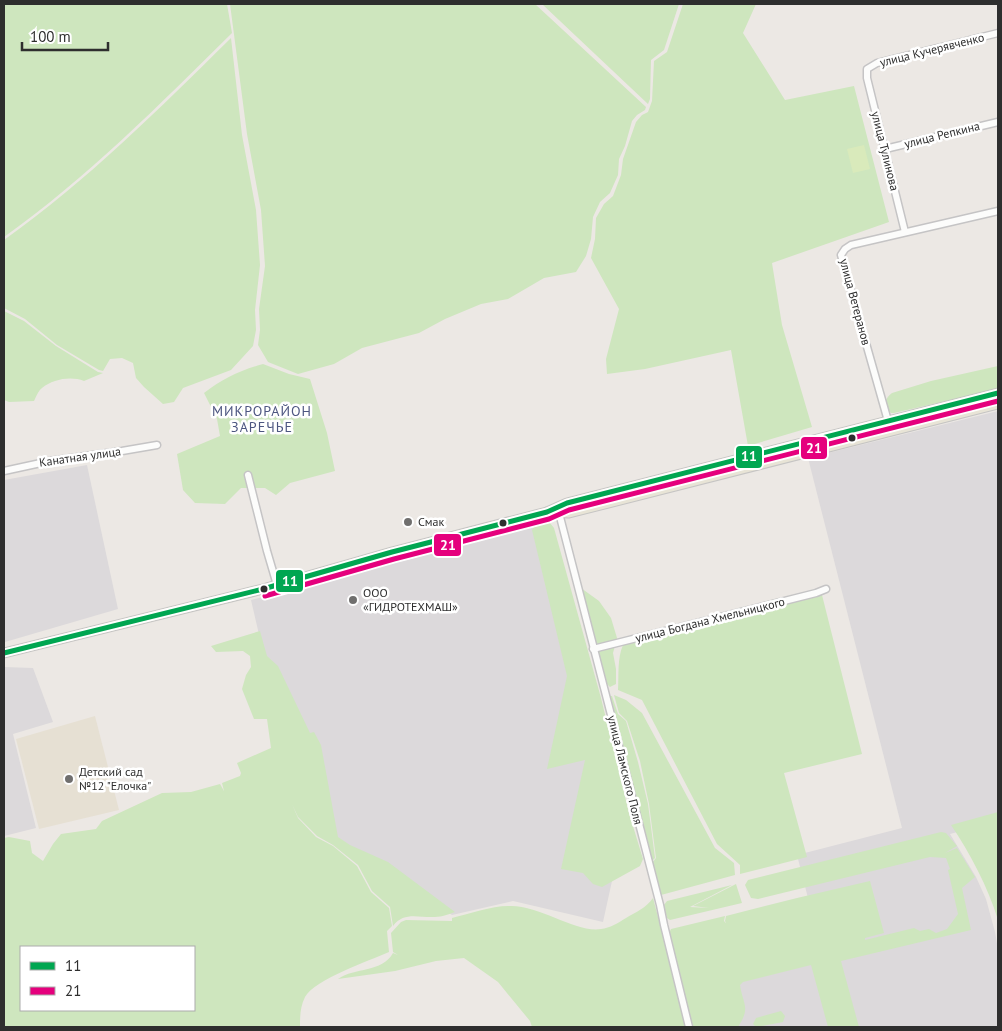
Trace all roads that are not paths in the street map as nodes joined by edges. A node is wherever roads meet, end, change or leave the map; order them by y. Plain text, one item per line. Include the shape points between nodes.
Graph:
1 (998, 33) edge
2 (867, 69) joint
3 (998, 122) edge
4 (885, 149) junction
5 (998, 210) edge
6 (905, 232) junction
7 (998, 392) edge
8 (998, 404) edge
9 (887, 421) junction
10 (889, 433) junction
11 (157, 445) dead end
12 (792, 445) junction
13 (796, 457) junction
14 (4, 471) edge
15 (248, 475) dead end
16 (547, 512) junction
17 (559, 513) junction
18 (277, 585) junction
19 (826, 589) dead end
20 (593, 649) junction
21 (4, 653) edge
22 (689, 1027) edge

1 - 2 street, улица Кучерявченко via 877,63
2 - 4 street, улица Тулинова
3 - 4 street, улица Репкина
4 - 6 street, улица Тулинова
5 - 6 street, улица Ветеранов
6 - 9 street, улица Ветеранов via 851,245 841,255
7 - 9 main road
8 - 10 main road
9 - 10 main road
9 - 12 main road
10 - 13 main road
11 - 14 street, Канатная улица via 50,460
12 - 13 main road
12 - 16 main road via 567,503
13 - 17 main road
15 - 18 street
16 - 17 main road
16 - 18 main road
17 - 20 street, улица Ламского Поля
18 - 21 main road
19 - 20 street, улица Богдана Хмельницкого
20 - 22 street, улица Ламского Поля

